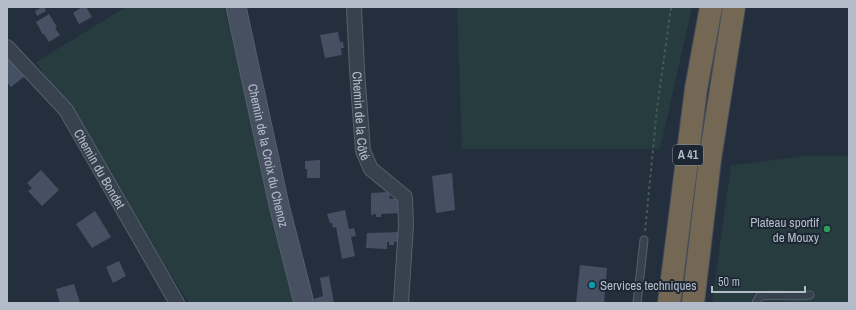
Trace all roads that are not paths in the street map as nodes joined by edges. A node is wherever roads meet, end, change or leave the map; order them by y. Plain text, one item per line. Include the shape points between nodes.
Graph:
1 (236, 7) edge
2 (354, 7) edge
3 (711, 7) edge
4 (734, 7) edge
5 (7, 47) edge
6 (644, 240) road end
7 (810, 295) dead end
8 (177, 303) edge
9 (304, 303) edge
10 (401, 303) edge
11 (637, 303) edge
12 (669, 303) edge
13 (693, 303) edge
14 (756, 303) edge

1 - 9 street, Chemin de la Croix du Chenoz via 279,205
2 - 10 street, Chemin de la Côté via 363,151 371,169 405,196 406,225
3 - 12 highway, A 41 via 694,104
4 - 13 highway, A 41 via 710,158
5 - 8 street, Chemin du Bondet via 66,110
6 - 11 lane
7 - 14 lane via 760,296

